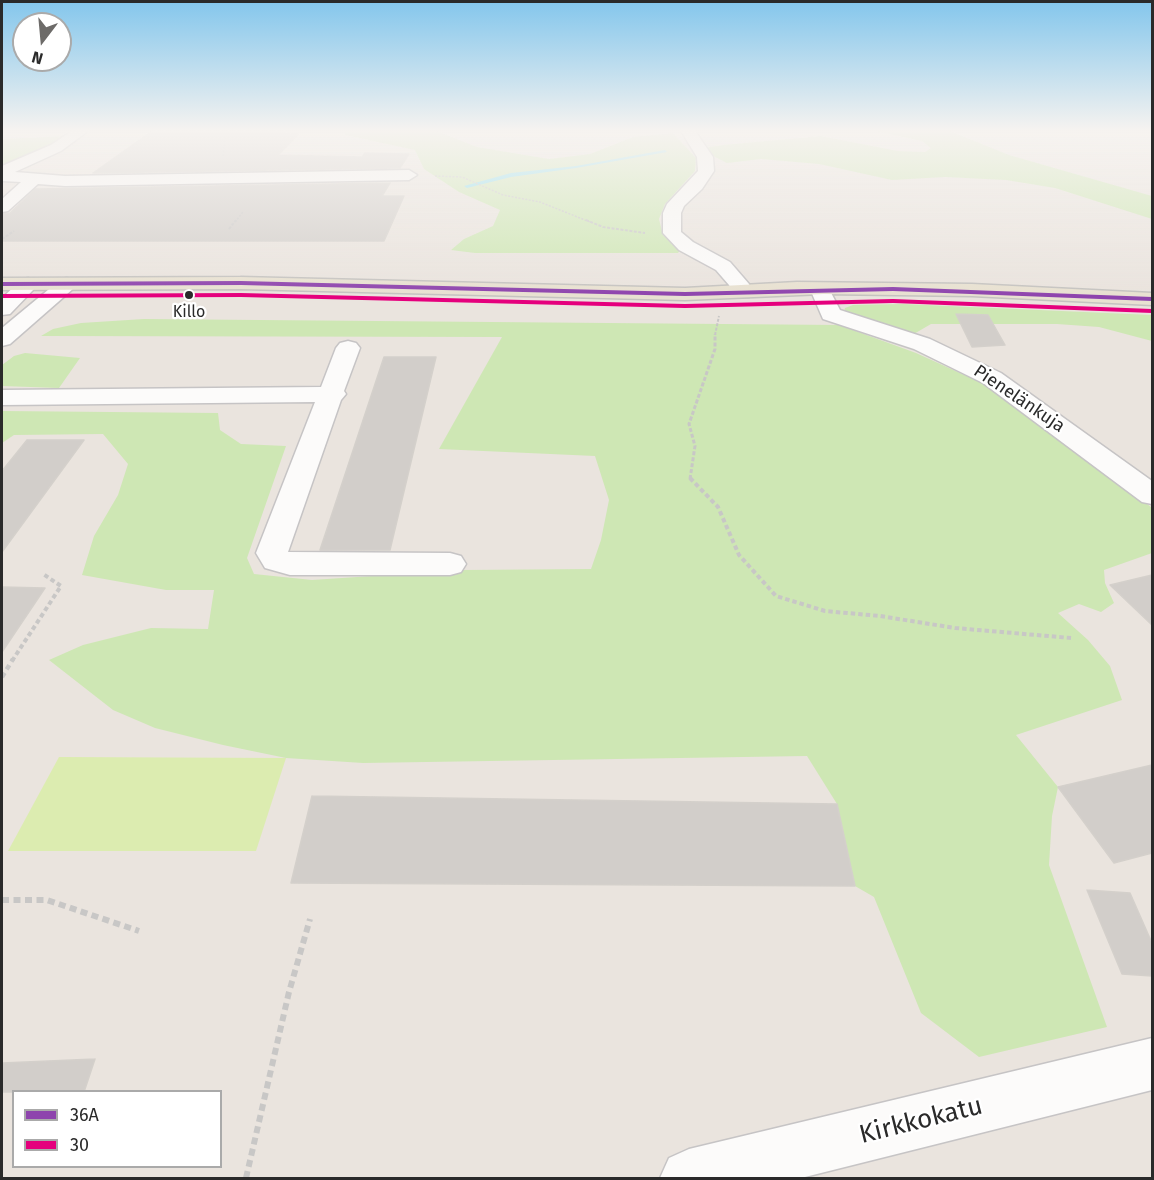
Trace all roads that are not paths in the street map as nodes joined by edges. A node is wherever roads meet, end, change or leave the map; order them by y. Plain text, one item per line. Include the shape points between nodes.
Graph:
1 (26, 186) edge
2 (695, 186) edge
3 (2, 207) edge
4 (741, 289) junction
5 (820, 289) junction
6 (61, 290) junction
7 (9, 293) edge
8 (1152, 299) edge
9 (2, 339) edge
10 (348, 348) dead end
11 (334, 394) junction
12 (2, 398) edge
13 (1152, 495) edge
14 (450, 564) dead end
15 (1152, 1064) edge
16 (689, 1179) edge

1 - 3 street
2 - 4 street via 676,204 672,233 686,246 723,266
4 - 5 main road
4 - 6 main road via 685,294 532,289 274,294
5 - 8 main road via 972,290
5 - 13 street, Pienelänkuja via 831,314 922,344 992,378
6 - 7 main road
6 - 9 street
10 - 11 street
11 - 12 street
11 - 14 street via 272,553 276,560 290,564
15 - 16 street, Kirkkokatu

